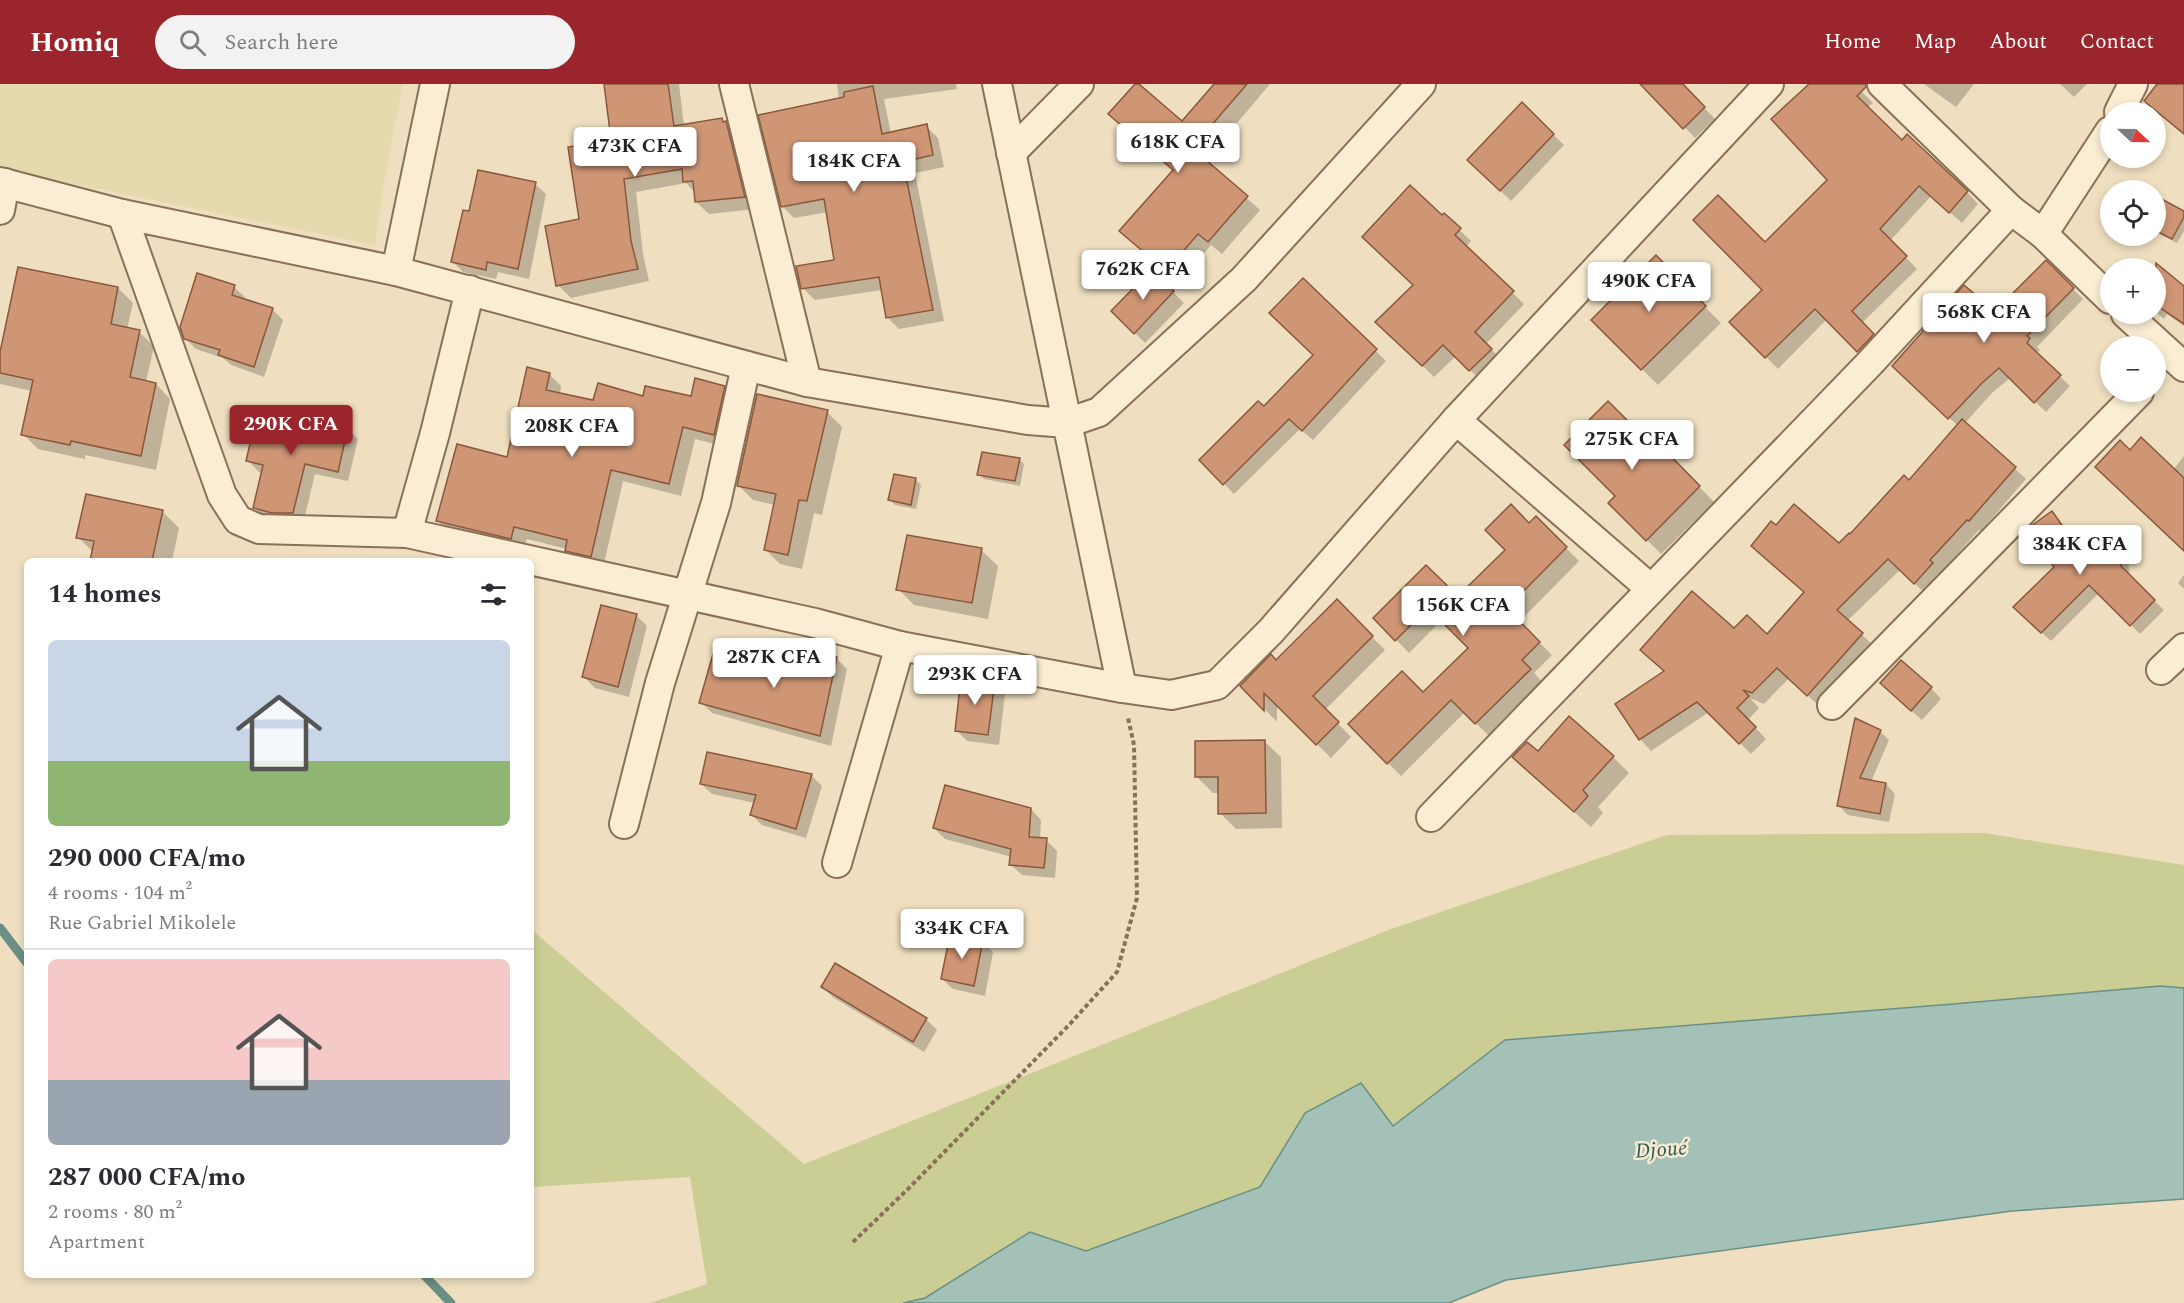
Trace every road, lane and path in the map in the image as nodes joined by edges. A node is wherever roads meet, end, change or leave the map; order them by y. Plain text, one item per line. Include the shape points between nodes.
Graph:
1 (435, 84) edge
2 (734, 84) edge
3 (997, 84) edge
4 (1079, 84) edge
5 (1421, 84) edge
6 (1769, 84) edge
7 (1882, 84) edge
8 (2133, 84) edge
9 (2125, 102) edge
10 (2100, 146) edge
11 (1011, 153) junction
12 (2, 192) edge
13 (2011, 210) junction
14 (122, 214) junction
15 (2043, 234) junction
16 (396, 271) junction
17 (2100, 289) edge
18 (470, 290) junction
19 (2135, 324) edge
20 (746, 366) junction
21 (2171, 366) edge
22 (807, 382) junction
23 (2129, 402) edge
24 (1456, 420) junction
25 (1067, 423) junction
26 (407, 533) junction
27 (520, 558) edge
28 (534, 561) edge
29 (1651, 589) junction
30 (686, 595) junction
31 (900, 646) junction
32 (2184, 648) edge
33 (2161, 670) dead end
34 (1122, 688) junction
35 (1832, 705) dead end
36 (1431, 817) dead end
37 (624, 824) dead end
38 (837, 863) dead end
39 (853, 1242) dead end

1 - 16 street
2 - 22 street
3 - 11 street
4 - 11 street
5 - 25 street via 1244,279 1099,412
6 - 24 street
7 - 13 street
8 - 9 street
10 - 15 street
11 - 25 street
12 - 14 street
13 - 15 street
13 - 29 street via 1870,363
14 - 16 street
14 - 26 street via 222,495 238,520 259,529
15 - 17 street
16 - 18 street
18 - 20 street
18 - 26 street
19 - 21 street
20 - 22 street
20 - 30 street via 716,503
22 - 25 street via 1028,420
23 - 35 street
24 - 29 street
24 - 34 street via 1271,631 1217,685 1171,695
25 - 34 street
26 - 27 street
28 - 30 street
29 - 36 street
30 - 31 street
30 - 37 street
31 - 34 street
31 - 38 street
32 - 33 street
34 - 39 path via 1134,745 1137,898 1117,972 932,1166

